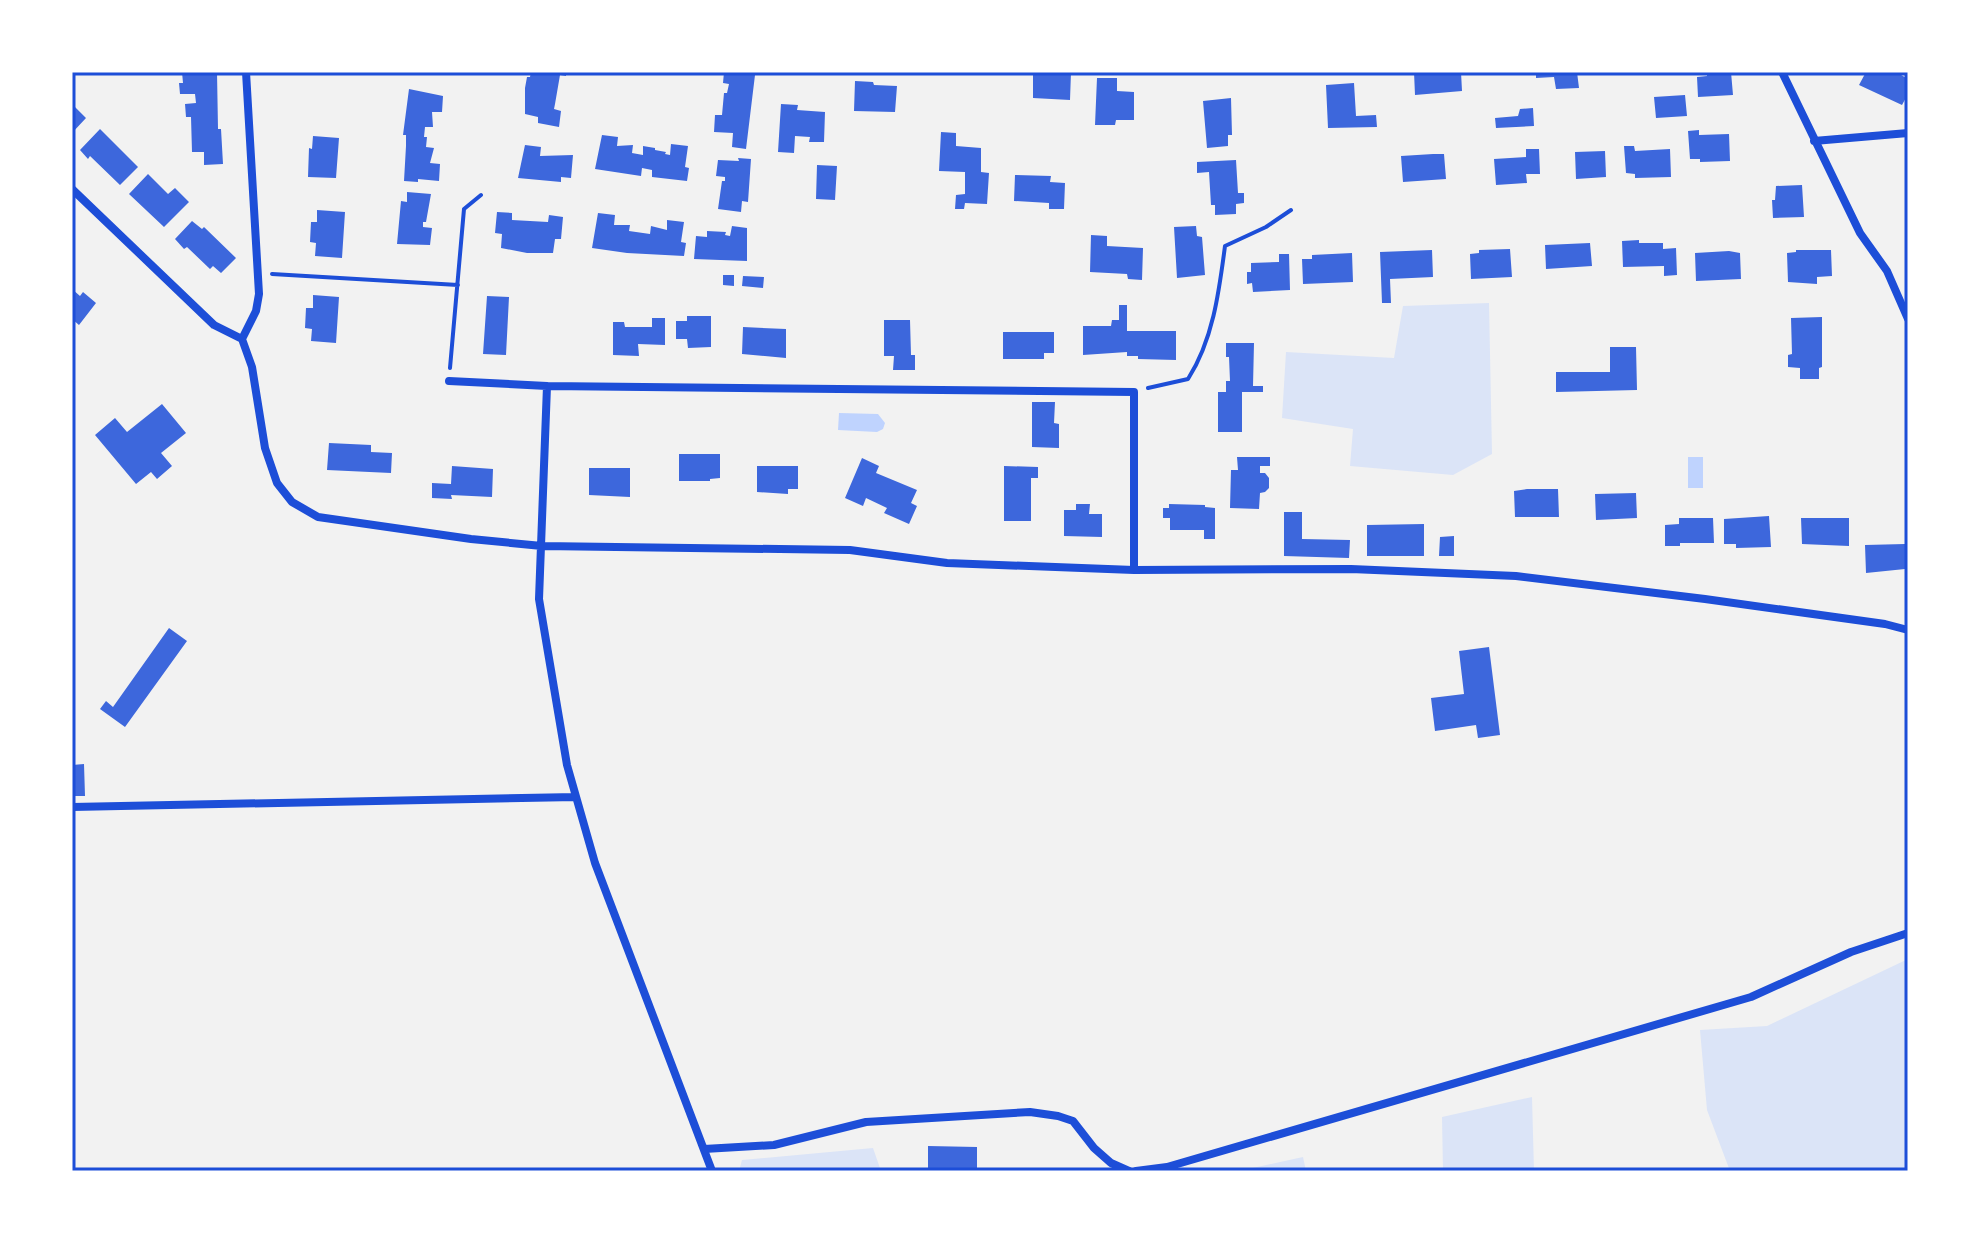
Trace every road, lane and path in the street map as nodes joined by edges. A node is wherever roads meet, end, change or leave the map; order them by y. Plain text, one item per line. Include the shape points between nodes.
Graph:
1 (246, 72) edge
2 (1782, 72) edge
3 (1908, 133) edge
4 (1814, 141) junction
5 (72, 189) edge
6 (481, 195) dead end
7 (1291, 210) dead end
8 (267, 273) dead end
9 (458, 285) junction
10 (1908, 319) edge
11 (242, 339) junction
12 (449, 381) joint
13 (547, 386) junction
14 (1134, 392) junction
15 (542, 546) junction
16 (1134, 570) junction
17 (1908, 630) edge
18 (576, 797) junction
19 (72, 807) edge
20 (1908, 933) edge
21 (704, 1149) junction
22 (712, 1171) edge
23 (1129, 1171) edge
24 (1136, 1171) edge

1 - 11 street via 260,284 256,311
2 - 4 street
3 - 4 street
4 - 10 street
5 - 11 street via 214,325
6 - 9 path via 464,209
7 - 14 path via 1225,246 1218,301 1200,360 1188,379
8 - 9 path
9 - 12 path
11 - 15 street via 252,367 265,448 277,483 292,502 318,517
12 - 13 street
13 - 14 street
13 - 15 street
14 - 16 street
15 - 16 street via 850,550 947,563
15 - 18 street via 539,599
16 - 17 street via 1351,569 1516,576
18 - 19 street
18 - 21 street via 595,863
20 - 24 street via 1751,997 1167,1167
21 - 22 street
21 - 23 street via 774,1145 866,1122 1030,1112 1073,1121 1094,1148

